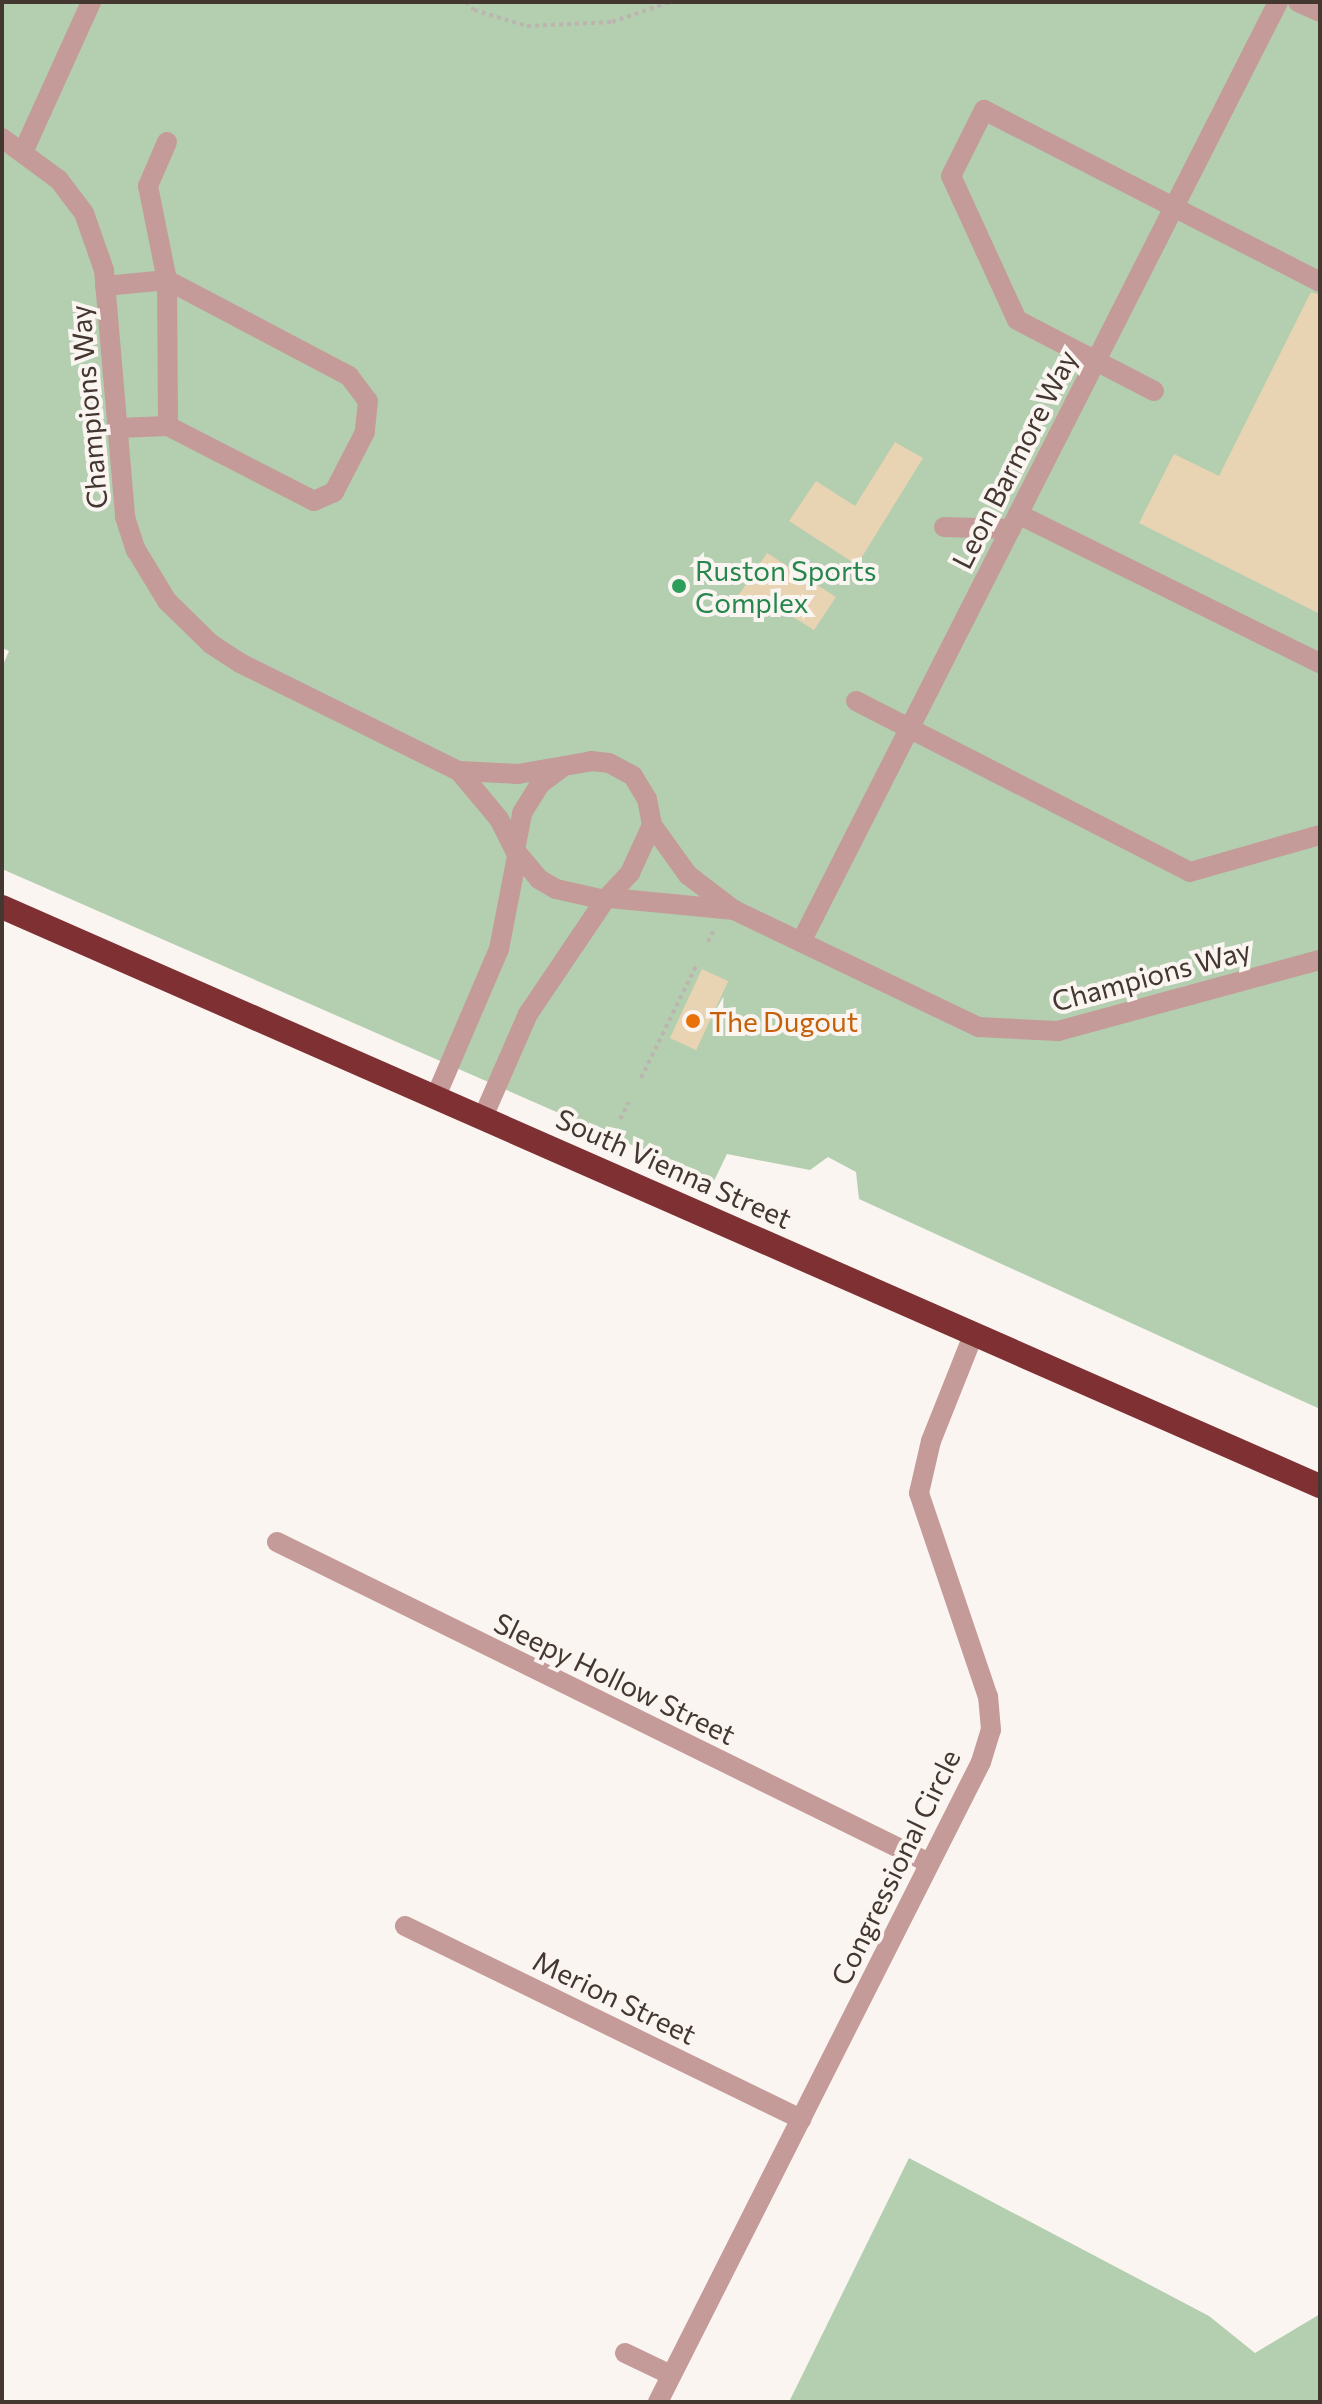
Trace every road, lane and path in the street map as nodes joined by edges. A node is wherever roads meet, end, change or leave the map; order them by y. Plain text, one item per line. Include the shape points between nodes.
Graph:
1 (91, 2) edge
2 (466, 2) edge
3 (670, 2) edge
4 (1278, 2) edge
5 (1298, 2) edge
6 (1320, 12) edge
7 (2, 138) edge
8 (167, 142) dead end
9 (24, 150) junction
10 (1174, 207) junction
11 (167, 280) junction
12 (1320, 282) edge
13 (105, 286) junction
14 (1096, 360) junction
15 (1154, 391) dead end
16 (168, 426) junction
17 (117, 428) junction
18 (1014, 522) junction
19 (944, 527) dead end
20 (1320, 663) edge
21 (856, 701) dead end
22 (909, 728) junction
23 (564, 766) junction
24 (459, 771) junction
25 (652, 825) junction
26 (1320, 835) edge
27 (516, 853) junction
28 (608, 899) junction
29 (2, 907) edge
30 (734, 910) junction
31 (716, 924) dead end
32 (708, 942) dead end
33 (801, 942) junction
34 (1320, 960) edge
35 (696, 966) dead end
36 (641, 1078) dead end
37 (436, 1096) junction
38 (629, 1102) dead end
39 (483, 1117) junction
40 (620, 1119) dead end
41 (974, 1333) junction
42 (1320, 1486) edge
43 (277, 1542) dead end
44 (929, 1863) junction
45 (405, 1926) dead end
46 (801, 2119) junction
47 (625, 2353) dead end
48 (671, 2375) junction
49 (658, 2402) edge

1 - 9 street
2 - 3 path via 474,10 527,26 612,22
4 - 10 street, Leon Barmore Way
5 - 6 street
7 - 9 street, Champions Way
8 - 11 street via 148,186
9 - 13 street, Champions Way via 59,180 84,213
10 - 12 street
10 - 14 street, Leon Barmore Way
10 - 14 street via 984,110 964,149 951,176 1017,320
11 - 13 street
11 - 16 street
11 - 16 street via 349,376 368,401 368,415 334,492 314,501
13 - 17 street, Champions Way
14 - 15 street
14 - 18 street, Leon Barmore Way
16 - 17 street
17 - 24 street, Champions Way via 119,481 136,550 167,601 189,624 240,663
18 - 19 street
18 - 20 street
18 - 22 street, Leon Barmore Way
21 - 22 street
22 - 26 street via 1190,872
22 - 33 street, Leon Barmore Way
23 - 24 street, Champions Way via 518,774
23 - 25 street, Champions Way via 591,761 623,769 642,787
23 - 27 street via 529,797
24 - 27 street, Champions Way via 499,819
25 - 28 street via 642,852
25 - 30 street, Champions Way via 688,875
27 - 28 street, Champions Way via 556,889
27 - 37 street via 499,949
28 - 30 street, Champions Way
28 - 39 street via 528,1014
29 - 37 highway, South Vienna Street
30 - 33 street, Champions Way
31 - 32 path
33 - 34 street, Champions Way via 963,1021 1021,1033 1090,1025
35 - 36 path
37 - 39 highway, South Vienna Street
38 - 40 path
39 - 41 highway, South Vienna Street
41 - 42 highway, South Vienna Street
41 - 44 street, Congressional Circle via 931,1441 919,1493 988,1697 991,1730 981,1762
43 - 44 street, Sleepy Hollow Street
44 - 46 street, Congressional Circle
45 - 46 street, Merion Street
46 - 48 street, Congressional Circle
47 - 48 street
48 - 49 street, Congressional Circle

